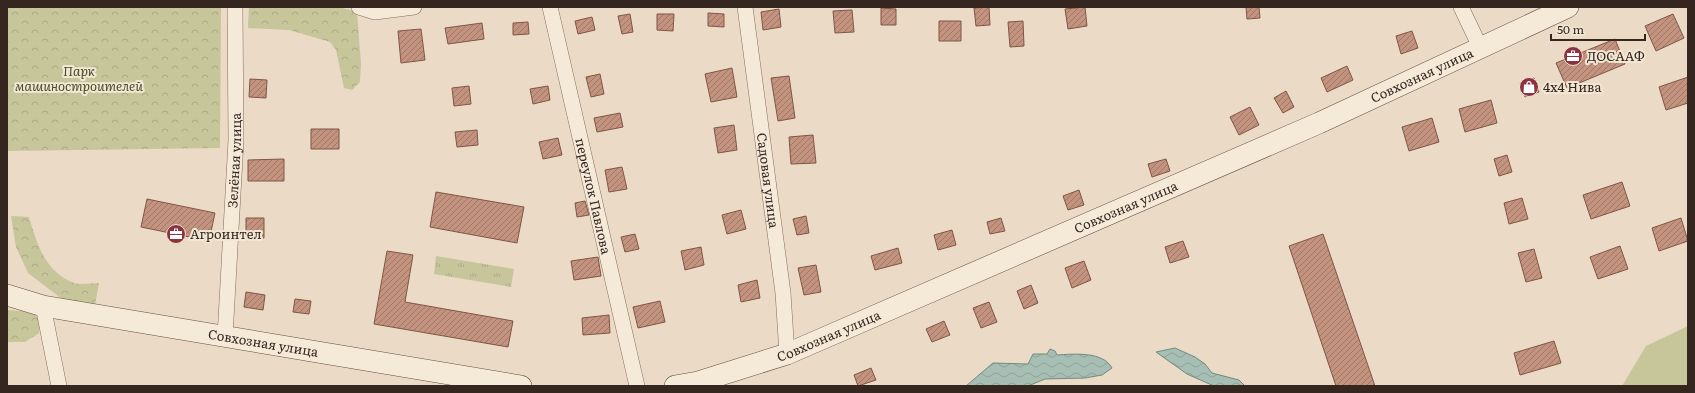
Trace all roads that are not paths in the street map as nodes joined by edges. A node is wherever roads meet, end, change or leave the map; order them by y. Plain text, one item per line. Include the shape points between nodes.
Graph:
1 (235, 7) edge
2 (359, 7) edge
3 (414, 7) edge
4 (550, 7) edge
5 (746, 7) edge
6 (1461, 7) edge
7 (1568, 7) edge
8 (1480, 48) junction
9 (7, 296) edge
10 (43, 306) junction
11 (225, 337) junction
12 (788, 354) junction
13 (458, 381) edge
14 (59, 386) edge
15 (521, 386) edge
16 (637, 386) edge
17 (675, 386) edge

1 - 11 street, Зелёная улица via 236,140
2 - 3 street via 375,12
4 - 16 street, переулок Павлова
5 - 12 street, Садовая улица via 783,293
6 - 8 street
7 - 8 street, Совхозная улица
8 - 12 street, Совхозная улица via 1319,124
9 - 10 street, Совхозная улица
10 - 11 street, Совхозная улица
10 - 14 street
11 - 13 street, Совхозная улица
12 - 17 street, Совхозная улица via 698,382
13 - 15 street, Совхозная улица

